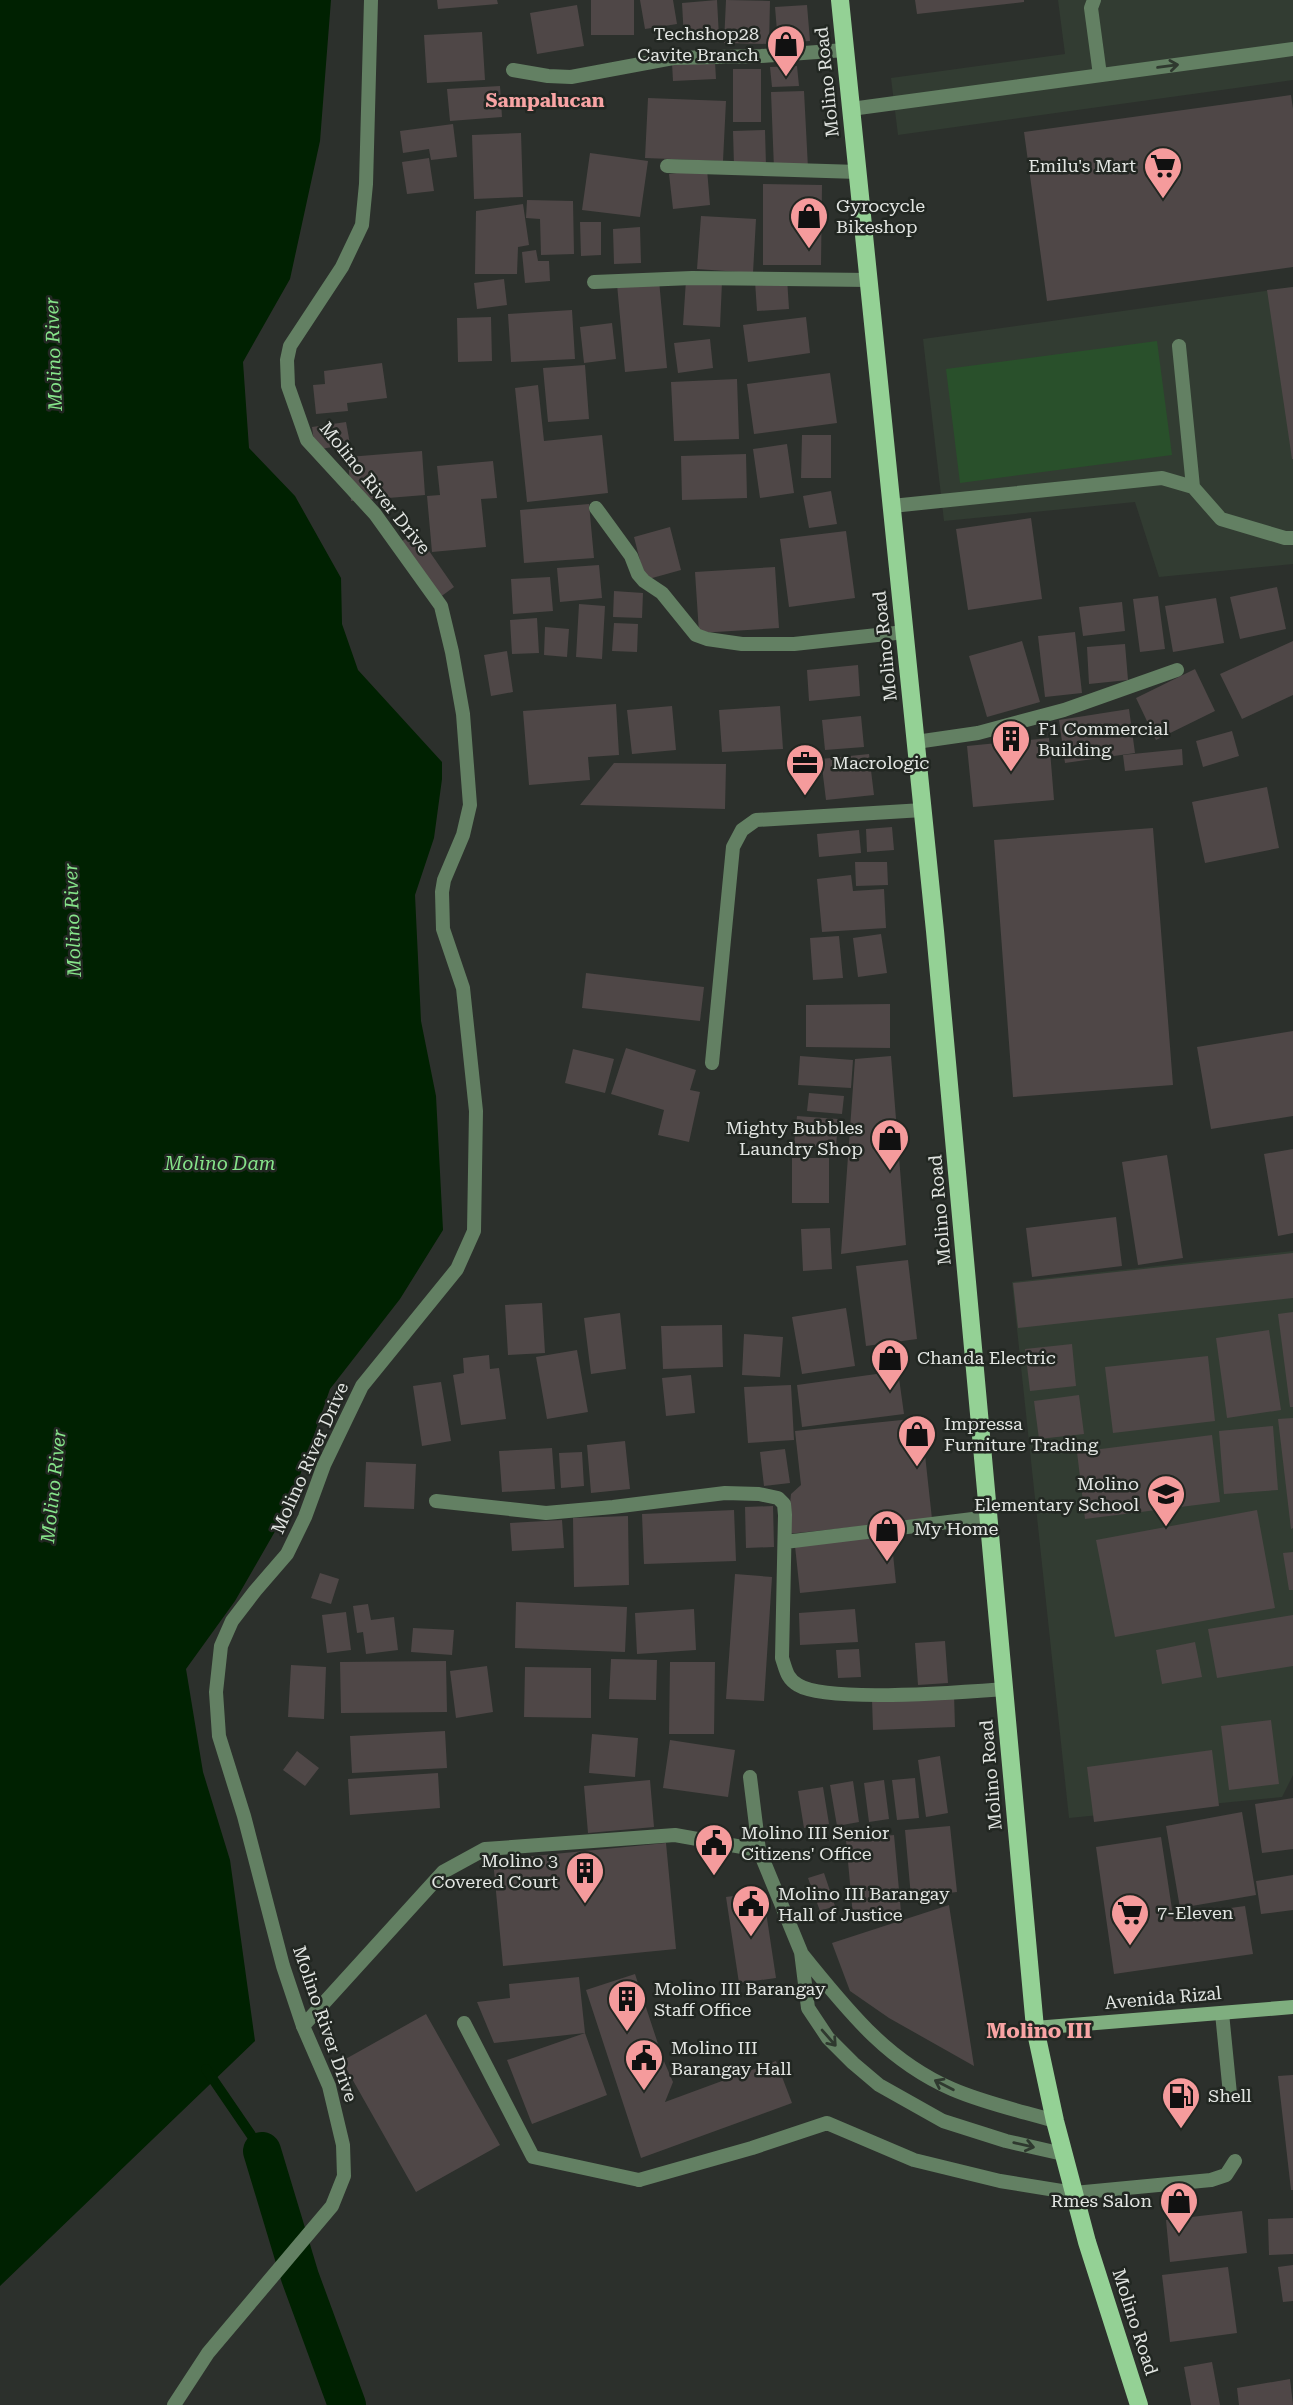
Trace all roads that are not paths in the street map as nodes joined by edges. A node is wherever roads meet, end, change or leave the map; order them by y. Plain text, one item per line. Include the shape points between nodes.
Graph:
1 (371, 0) edge
2 (840, 0) edge
3 (1094, 0) edge
4 (1293, 49) edge
5 (845, 50) junction
6 (513, 70) dead end
7 (1100, 75) junction
8 (851, 109) junction
9 (667, 166) dead end
10 (858, 172) junction
11 (869, 280) junction
12 (594, 282) dead end
13 (1179, 346) dead end
14 (1193, 487) junction
15 (892, 506) junction
16 (596, 508) dead end
17 (1293, 538) edge
18 (905, 632) junction
19 (1177, 670) dead end
20 (916, 742) junction
21 (923, 810) junction
22 (712, 1063) dead end
23 (436, 1501) dead end
24 (989, 1517) junction
25 (785, 1542) junction
26 (1004, 1689) junction
27 (750, 1777) dead end
28 (759, 1850) junction
29 (800, 1952) junction
30 (1293, 2007) edge
31 (1222, 2013) junction
32 (464, 2023) dead end
33 (303, 2026) junction
34 (1035, 2028) junction
35 (1230, 2094) dead end
36 (1055, 2121) junction
37 (1063, 2154) junction
38 (1235, 2161) dead end
39 (1074, 2193) junction
40 (174, 2405) edge
41 (1139, 2405) edge

1 - 33 street, Molino River Drive via 362,225 342,267 290,346 288,386 307,440 375,514 441,606 452,652 463,714 470,805 444,880 443,929 463,988 476,1111 474,1231 457,1269 362,1386 287,1554 232,1621 221,1646 216,1692 219,1736
2 - 5 main road, Molino Road
3 - 7 street via 1091,8
7 -> 4 street
5 - 6 street via 673,58 571,77
5 - 8 main road, Molino Road
7 - 8 street
8 - 10 main road, Molino Road
9 - 10 street
10 - 11 main road, Molino Road
11 - 12 street
11 - 15 main road, Molino Road
13 - 14 street
14 - 15 street via 1162,478
14 - 17 street via 1221,519
15 - 18 main road, Molino Road
16 - 18 street via 631,556 638,574 662,593 696,635 742,644 794,644
18 - 20 main road, Molino Road
19 - 20 street via 1064,710 978,733
20 - 21 main road, Molino Road
21 - 22 street via 756,820 742,830 733,847
21 - 24 main road, Molino Road
23 - 25 street via 546,1513 725,1493 759,1494 784,1504
24 - 25 street
24 - 26 main road, Molino Road
25 - 26 street via 782,1658 789,1678 801,1687 863,1694
26 - 34 main road, Molino Road
27 - 28 street
28 - 29 street
28 - 33 street via 675,1835 485,1849 443,1872
36 -> 29 street via 953,2090 901,2060 848,2011
29 -> 37 street via 808,2008 817,2024 879,2085 943,2121
30 - 31 main road, Avenida Rizal
31 - 34 main road, Avenida Rizal
31 - 35 street
32 - 39 street via 533,2157 639,2180 827,2123 914,2160
33 - 40 street, Molino River Drive via 329,2086 343,2145 344,2176 332,2206 208,2353
34 - 36 main road, Molino Road
36 - 37 main road, Molino Road
37 - 39 main road, Molino Road
38 - 39 street via 1226,2175 1211,2180
39 - 41 main road, Molino Road

